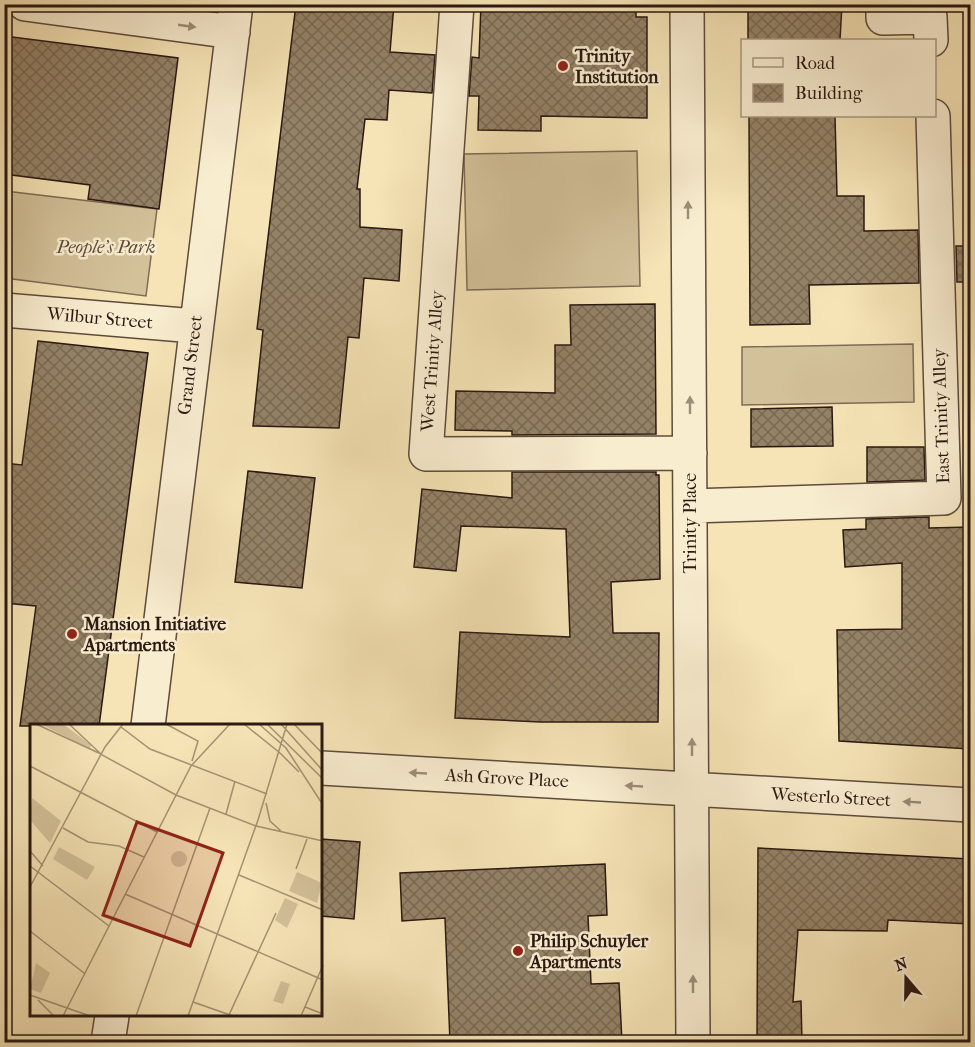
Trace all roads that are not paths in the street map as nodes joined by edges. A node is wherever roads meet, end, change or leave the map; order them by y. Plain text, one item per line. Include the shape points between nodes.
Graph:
1 (25, 4) edge
2 (457, 4) edge
3 (687, 4) edge
4 (882, 4) edge
5 (234, 18) edge
6 (931, 39) edge
7 (933, 117) edge
8 (4, 310) edge
9 (195, 326) junction
10 (690, 453) junction
11 (690, 506) junction
12 (148, 724) edge
13 (322, 768) edge
14 (693, 789) junction
15 (970, 805) edge
16 (112, 1017) edge
17 (108, 1042) edge
18 (693, 1042) edge

1 -> 5 street
2 - 10 street, West Trinity Alley via 426,454
10 -> 3 street, Trinity Place
4 - 6 street via 883,18 930,17
5 - 9 street, Grand Street
7 - 11 street, East Trinity Alley via 944,498
8 - 9 street, Wilbur Street
9 - 12 street, Grand Street
10 - 11 street, Trinity Place
14 -> 11 street, Trinity Place
14 -> 13 street, Ash Grove Place
15 -> 14 street, Westerlo Street
18 -> 14 street, Trinity Place
16 - 17 street

